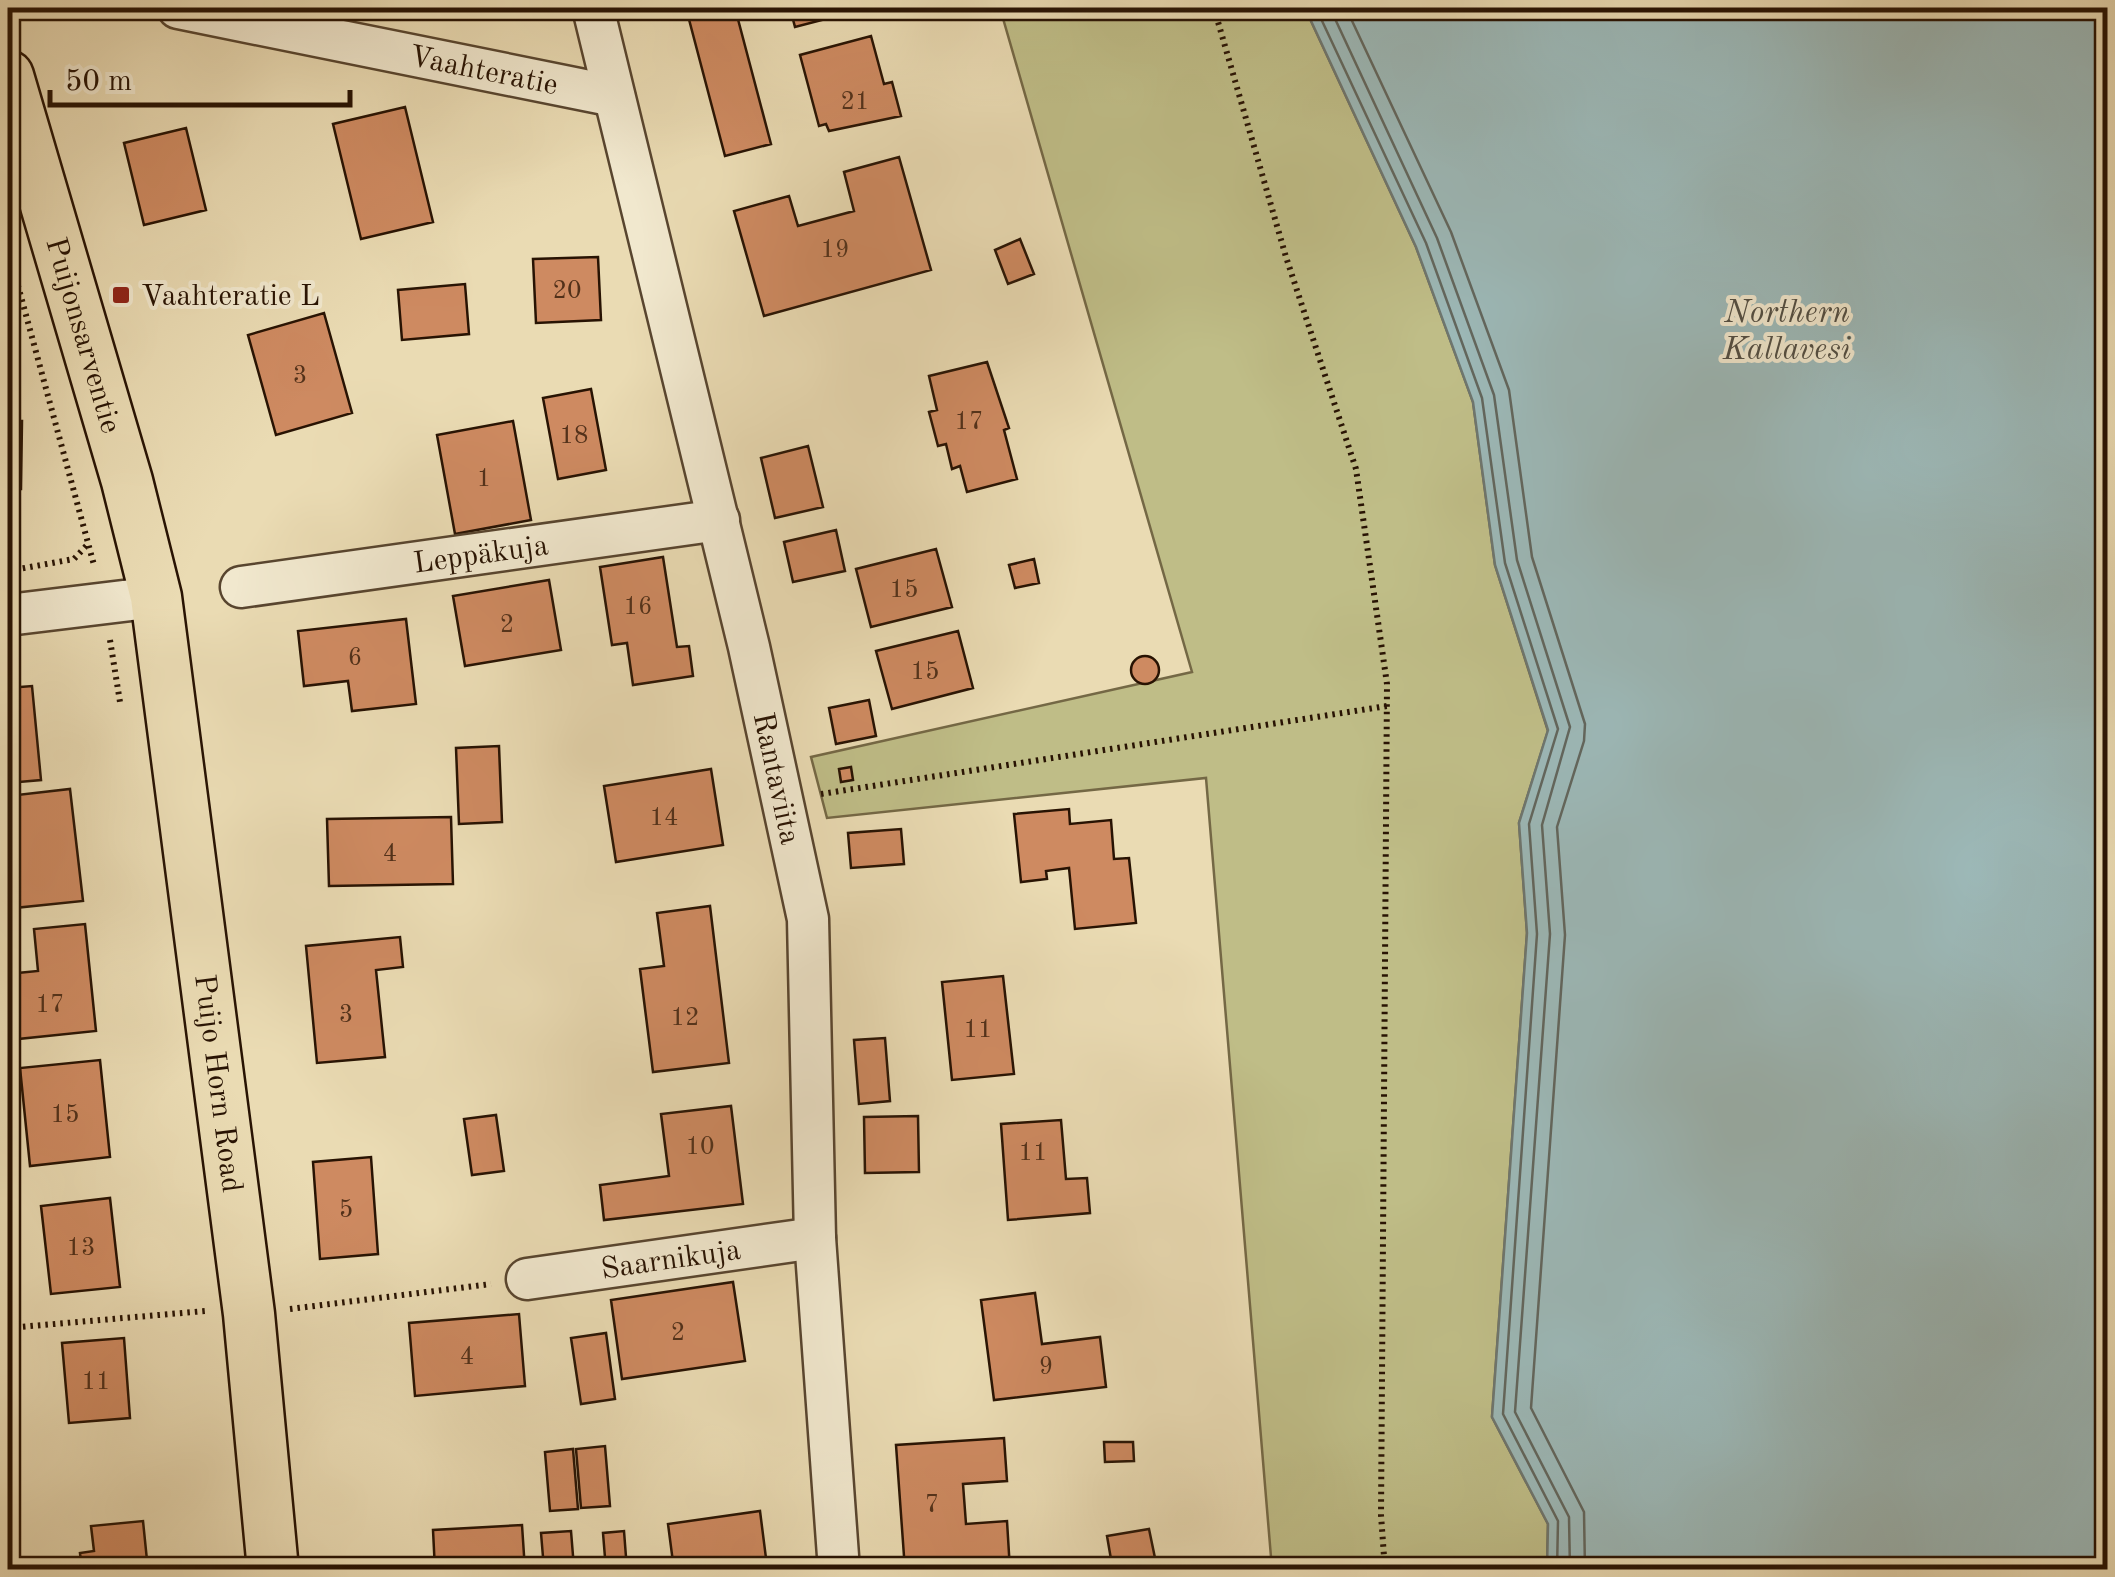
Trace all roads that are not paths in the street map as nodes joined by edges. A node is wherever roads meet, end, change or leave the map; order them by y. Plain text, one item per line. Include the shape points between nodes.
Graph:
1 (178, 8) edge
2 (593, 8) edge
3 (8, 76) edge
4 (614, 96) junction
5 (718, 520) junction
6 (241, 587) dead end
7 (156, 598) junction
8 (8, 615) edge
9 (815, 1238) junction
10 (527, 1279) road end
11 (272, 1570) edge
12 (839, 1570) edge

1 - 4 street, Vaahteratie
2 - 4 street, Rantaviita
3 - 7 main road, Puijonsarventie
4 - 5 street, Rantaviita
5 - 6 street, Leppäkuja
5 - 9 street, Rantaviita via 808,919
7 - 8 street
7 - 11 main road, Puijo Horn Road via 249,1314
9 - 10 street, Saarnikuja
9 - 12 street, Rantaviita

